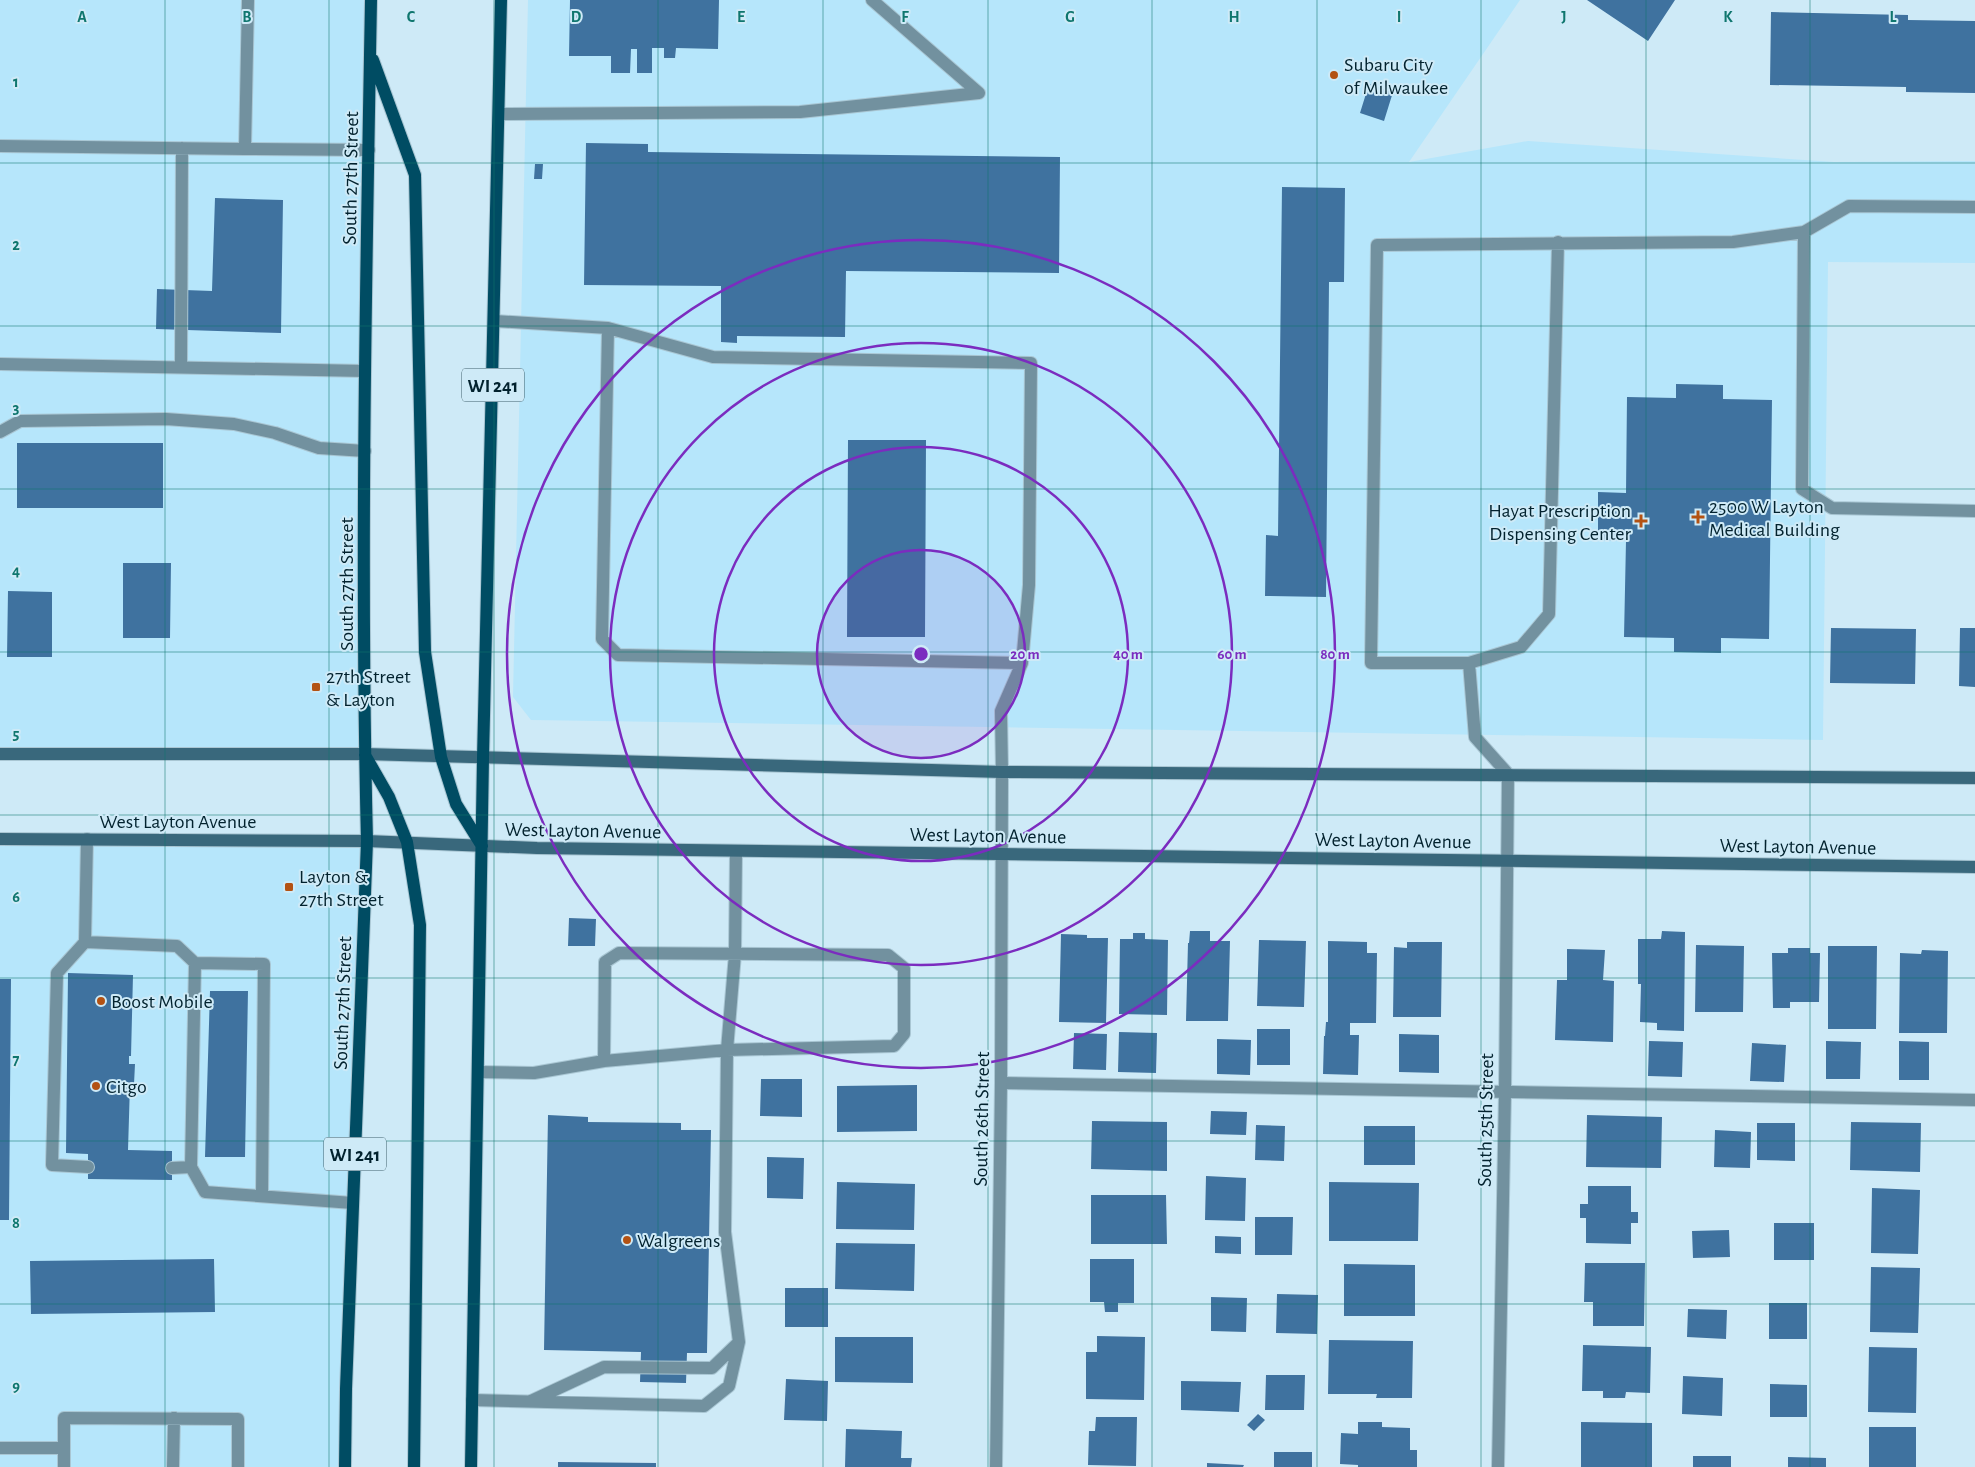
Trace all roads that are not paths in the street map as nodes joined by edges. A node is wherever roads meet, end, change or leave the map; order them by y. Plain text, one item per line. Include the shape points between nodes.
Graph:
1 (248, 0) edge
2 (372, 0) edge
3 (493, 0) edge
4 (872, 0) edge
5 (501, 6) edge
6 (370, 53) junction
7 (499, 114) junction
8 (0, 146) edge
9 (182, 148) junction
10 (245, 149) junction
11 (369, 150) junction
12 (0, 155) edge
13 (1975, 207) edge
14 (1804, 232) junction
15 (1558, 242) junction
16 (495, 321) junction
17 (608, 328) junction
18 (0, 364) edge
19 (181, 367) junction
20 (365, 371) junction
21 (0, 432) edge
22 (365, 451) junction
23 (1975, 511) edge
24 (1022, 663) junction
25 (1469, 663) junction
26 (0, 754) edge
27 (365, 754) junction
28 (442, 757) junction
29 (483, 758) junction
30 (1002, 772) junction
31 (1508, 774) junction
32 (1975, 778) edge
33 (0, 839) edge
34 (87, 839) junction
35 (367, 840) junction
36 (407, 842) junction
37 (483, 847) junction
38 (736, 851) junction
39 (1002, 854) junction
40 (1508, 861) junction
41 (1975, 867) edge
42 (85, 942) junction
43 (735, 954) junction
44 (195, 963) junction
45 (727, 1050) junction
46 (604, 1061) junction
47 (479, 1072) junction
48 (1001, 1083) junction
49 (1505, 1092) junction
50 (1975, 1100) edge
51 (88, 1167) dead end
52 (191, 1167) junction
53 (172, 1168) dead end
54 (262, 1196) junction
55 (353, 1203) junction
56 (739, 1342) junction
57 (472, 1400) junction
58 (528, 1402) junction
59 (174, 1418) junction
60 (0, 1448) edge
61 (64, 1448) junction
62 (64, 1467) edge
63 (173, 1467) edge
64 (238, 1467) edge
65 (345, 1467) edge
66 (414, 1467) edge
67 (471, 1467) edge
68 (996, 1467) edge
69 (1498, 1467) edge

1 - 10 street
2 - 6 main road, South 27th Street / WI 241
3 - 5 main road
4 - 7 street via 979,93 800,112
5 - 7 main road, WI 241
6 - 11 main road, South 27th Street / WI 241
6 - 28 main road via 415,175 425,652
7 - 16 main road, WI 241
8 - 9 street
8 - 12 street
9 - 10 street
9 - 19 street
10 - 11 street
11 - 20 main road, South 27th Street / WI 241
13 - 14 street via 1849,206
14 - 15 street via 1734,242
14 - 23 street via 1802,489 1832,508
15 - 25 street via 1549,614 1521,647
15 - 25 street via 1377,245 1371,663
16 - 17 street
16 - 29 main road, WI 241
17 - 24 street, South 26th Street via 713,358 1031,363 1028,585
17 - 24 street via 602,639 618,655
18 - 19 street
19 - 20 street
20 - 22 main road, South 27th Street / WI 241
21 - 22 street via 20,421 166,419 234,424 319,448
22 - 27 main road, South 27th Street / WI 241
24 - 30 street, South 26th Street via 1001,711
25 - 31 street via 1475,737
26 - 27 main road
27 - 28 main road
27 - 35 main road, South 27th Street / WI 241
27 - 36 main road via 389,797
28 - 29 main road
28 - 37 main road via 456,804
29 - 30 main road
29 - 37 main road, WI 241
30 - 31 main road
30 - 39 street, South 26th Street
31 - 32 main road
31 - 40 street, South 25th Street
33 - 34 main road, West Layton Avenue
34 - 35 main road, West Layton Avenue
34 - 42 street
35 - 36 main road, West Layton Avenue
35 - 55 main road, South 27th Street / WI 241
36 - 37 main road, West Layton Avenue
36 - 66 main road via 420,925
37 - 38 main road, West Layton Avenue
37 - 47 main road, WI 241
38 - 39 main road, West Layton Avenue
38 - 43 street
39 - 40 main road, West Layton Avenue
39 - 48 street, South 26th Street
40 - 41 main road, West Layton Avenue
40 - 49 street, South 25th Street
42 - 44 street via 177,946
42 - 51 street via 57,973 52,1165
43 - 45 street
43 - 45 street via 888,955 904,968 904,1034 894,1046
43 - 46 street via 619,953 605,962
44 - 52 street
44 - 54 street via 264,964
45 - 46 street
45 - 56 street via 725,1232
46 - 47 street via 534,1073
47 - 57 main road, WI 241
48 - 49 street
48 - 68 street, South 26th Street
49 - 50 street
49 - 69 street, South 25th Street
52 - 53 street
52 - 54 street via 205,1192
54 - 55 street
55 - 65 main road, South 27th Street / WI 241
56 - 58 street via 712,1368 604,1367
56 - 58 street via 729,1386 704,1406
57 - 58 street
57 - 67 main road, WI 241
59 - 61 street via 64,1418
59 - 63 street
59 - 64 street via 238,1419
60 - 61 street
61 - 62 street

